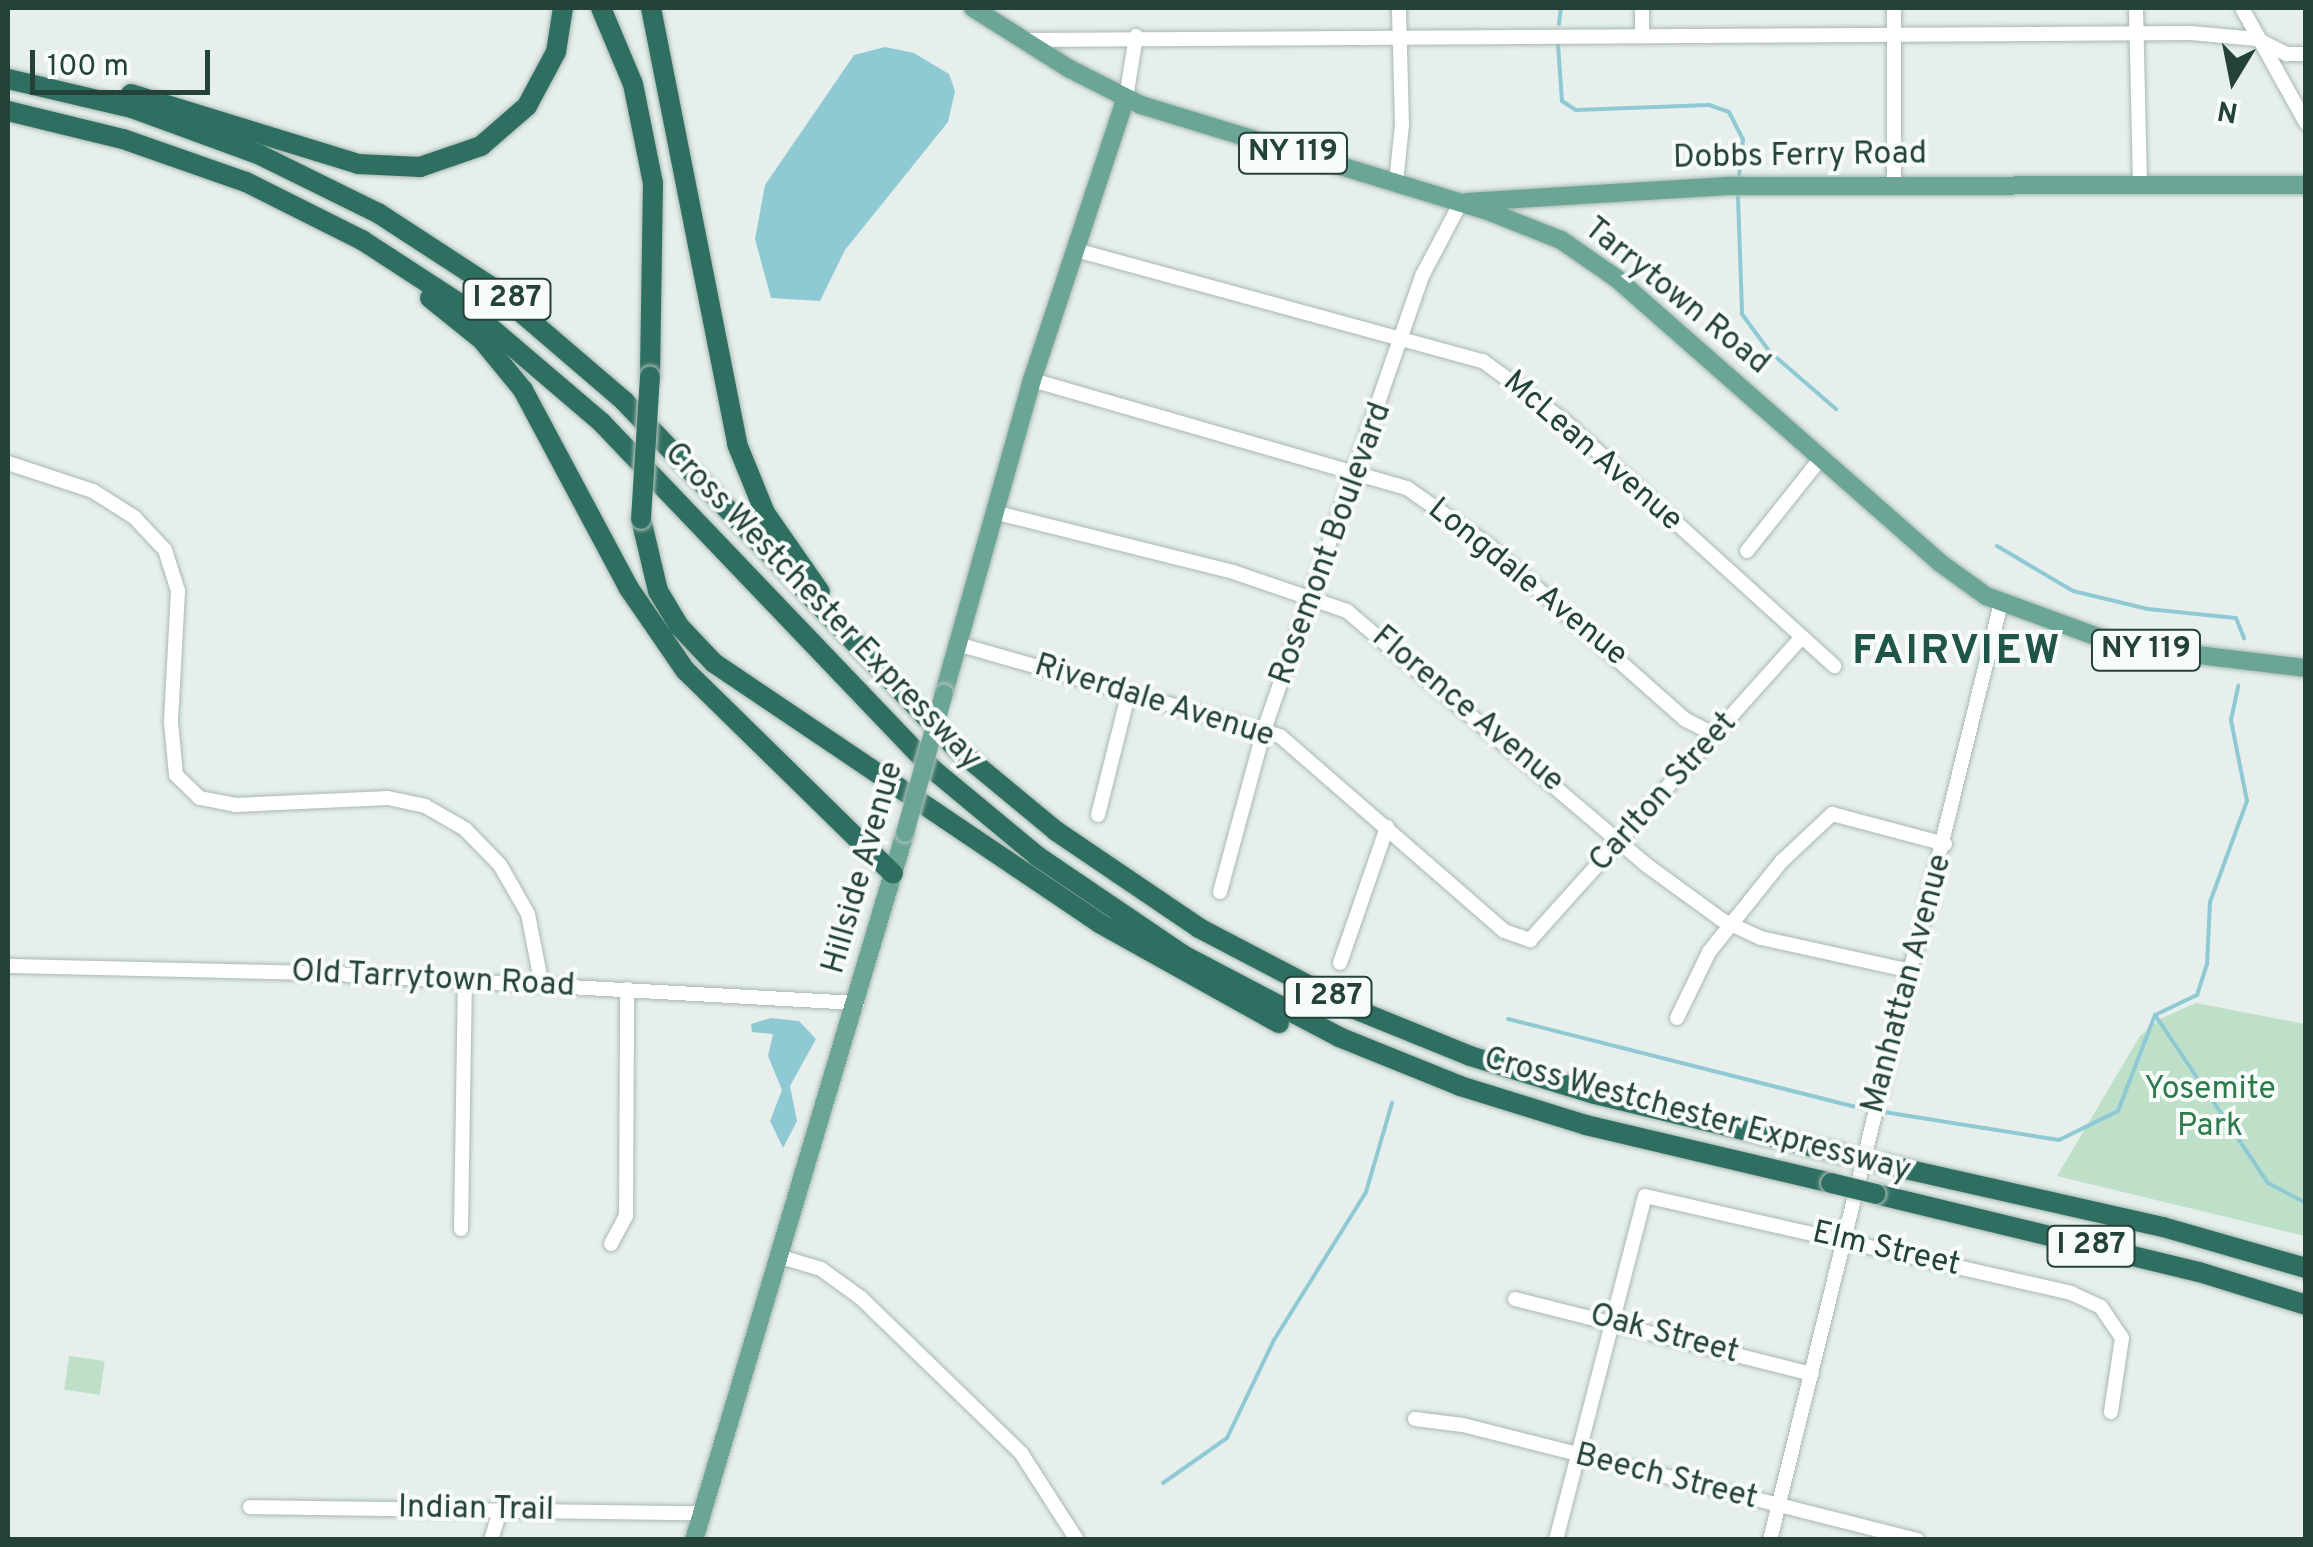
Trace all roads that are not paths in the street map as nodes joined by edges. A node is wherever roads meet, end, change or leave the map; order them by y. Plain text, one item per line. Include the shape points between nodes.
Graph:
1 (563, 8) edge
2 (601, 8) edge
3 (651, 8) edge
4 (973, 8) edge
5 (1399, 8) edge
6 (1642, 8) edge
7 (1894, 8) edge
8 (2136, 8) edge
9 (2242, 8) edge
10 (1400, 34) junction
11 (1642, 34) junction
12 (2137, 34) junction
13 (1894, 35) junction
14 (1136, 36) junction
15 (1021, 40) junction
16 (2260, 41) junction
17 (2306, 54) edge
18 (8, 75) edge
19 (1126, 98) junction
20 (8, 111) edge
21 (2306, 123) edge
22 (1396, 183) junction
23 (2306, 184) edge
24 (1894, 185) junction
25 (2140, 185) junction
26 (1461, 202) junction
27 (324, 219) junction
28 (1076, 250) junction
29 (1404, 336) junction
30 (1032, 380) junction
31 (1821, 458) junction
32 (8, 463) edge
33 (1360, 470) junction
34 (993, 512) junction
35 (1747, 551) dead end
36 (1315, 598) junction
37 (2001, 603) junction
38 (1802, 637) junction
39 (957, 644) junction
40 (1834, 666) dead end
41 (2306, 668) edge
42 (894, 688) junction
43 (1129, 692) junction
44 (1264, 730) junction
45 (1716, 736) junction
46 (1098, 815) dead end
47 (1387, 827) junction
48 (1621, 841) junction
49 (1945, 844) junction
50 (893, 874) junction
51 (1220, 892) dead end
52 (1732, 924) junction
53 (1521, 938) joint
54 (1340, 963) dead end
55 (8, 966) edge
56 (1907, 970) junction
57 (465, 984) junction
58 (542, 986) junction
59 (627, 989) junction
60 (857, 1002) junction
61 (1677, 1018) dead end
62 (1460, 1086) junction
63 (462, 1230) dead end
64 (1843, 1240) junction
65 (611, 1244) dead end
66 (2250, 1250) junction
67 (780, 1257) junction
68 (2306, 1260) edge
69 (2306, 1268) edge
70 (2240, 1284) junction
71 (1515, 1299) dead end
72 (2306, 1305) edge
73 (2306, 1313) edge
74 (1612, 1320) junction
75 (1812, 1374) junction
76 (2110, 1412) dead end
77 (1414, 1419) dead end
78 (1577, 1457) junction
79 (1778, 1506) junction
80 (250, 1508) dead end
81 (500, 1511) junction
82 (702, 1513) junction
83 (491, 1540) edge
84 (694, 1540) edge
85 (1077, 1540) edge
86 (1556, 1540) edge
87 (1770, 1540) edge
88 (1918, 1540) edge

1 - 18 highway via 556,52 527,106 481,146 420,167 358,164 92,84
2 - 62 highway, bridge via 632,84 654,183 641,520 650,572 667,608 702,652 1049,891 1188,976 1294,1030
3 - 42 highway via 745,467 778,535
4 - 15 main road, Tarrytown Road
5 - 10 street
6 - 11 street
7 - 13 street
8 - 12 street
9 - 16 street
10 - 11 street
10 - 14 street
10 - 22 street
11 - 13 street
12 - 13 street
12 - 16 street
12 - 25 street
13 - 24 street
14 - 15 street
14 - 19 street
15 - 19 main road, Tarrytown Road
16 - 17 street via 2286,54
16 - 21 street
18 - 42 highway, Cross Westchester Expressway / I 287 via 132,108 244,148 338,192 452,260 593,371
19 - 22 main road, Tarrytown Road / NY 119
19 - 28 main road, Hillside Avenue
20 - 27 highway, Cross Westchester Expressway / I 287 via 164,152
22 - 26 main road, Tarrytown Road / NY 119
23 - 25 main road, Dobbs Ferry Road
24 - 25 main road, Dobbs Ferry Road
24 - 26 main road, Dobbs Ferry Road via 1732,186
26 - 29 street, Rosemont Boulevard via 1422,276
26 - 31 main road, Tarrytown Road / NY 119 via 1532,227 1599,264
27 - 50 highway via 497,356 546,426 628,587 668,649
27 - 62 highway, Cross Westchester Expressway / I 287 via 435,285 550,374 903,741 1037,856 1157,939 1259,998
28 - 29 street, McLean Avenue
28 - 30 main road, Hillside Avenue
29 - 33 street, Rosemont Boulevard
29 - 38 street, McLean Avenue via 1507,374
30 - 33 street, Longdale Avenue
30 - 34 main road, Hillside Avenue
31 - 35 street
31 - 37 main road, Tarrytown Road / NY 119 via 1957,577
32 - 58 street via 93,490 134,516 165,550 178,592 171,722 176,775 200,798 234,805 388,798 425,806 465,829 500,864 528,914
33 - 36 street, Rosemont Boulevard
33 - 45 street, Longdale Avenue via 1430,501 1686,720
34 - 36 street, Florence Avenue
34 - 39 main road, Hillside Avenue
36 - 44 street, Rosemont Boulevard
36 - 48 street, Florence Avenue via 1387,638
37 - 41 main road, Tarrytown Road / NY 119 via 2123,646
37 - 49 street, Manhattan Avenue
38 - 40 street, McLean Avenue
38 - 45 street, Carlton Street
39 - 43 street, Riverdale Avenue
39 - 50 main road, Hillside Avenue, bridge
42 - 66 highway, Cross Westchester Expressway / I 287, bridge via 990,778 1091,857 1198,928 1313,990 1511,1070
43 - 44 street, Riverdale Avenue
43 - 46 street
44 - 47 street, Riverdale Avenue via 1296,746
44 - 51 street, Rosemont Boulevard
45 - 48 street, Carlton Street
47 - 53 street, Riverdale Avenue via 1504,932
47 - 54 street
48 - 52 street, Florence Avenue via 1683,895
48 - 53 street, Carlton Street via 1537,938
49 - 52 street via 1832,814 1782,861
49 - 56 street, Manhattan Avenue
50 - 60 main road, Hillside Avenue
52 - 56 street, Florence Avenue via 1762,938
52 - 61 street via 1709,952
55 - 57 street, Old Tarrytown Road via 212,969
56 - 64 street, Manhattan Avenue
57 - 58 street, Old Tarrytown Road
57 - 63 street
58 - 59 street, Old Tarrytown Road
59 - 60 street, Old Tarrytown Road
59 - 65 street via 626,1216
60 - 67 main road, Hillside Avenue
62 - 70 highway, Cross Westchester Expressway / I 287, bridge via 1586,1125
64 - 74 street, Elm Street via 1644,1196
64 - 75 street, Manhattan Avenue
64 - 76 street, Elm Street via 2071,1293 2101,1307 2117,1326 2120,1381
66 - 68 highway
66 - 69 highway, Cross Westchester Expressway / I 287
67 - 82 main road, Hillside Avenue
67 - 85 street via 840,1278 896,1330 1022,1453
70 - 72 highway, Cross Westchester Expressway / I 287
70 - 73 highway
71 - 74 street, Oak Street
74 - 75 street, Oak Street
74 - 78 street
75 - 79 street, Manhattan Avenue
77 - 78 street, Beech Street via 1464,1425
78 - 79 street, Beech Street
78 - 86 street
79 - 87 street, Manhattan Avenue
79 - 88 street, Beech Street
80 - 81 street, Indian Trail
81 - 82 street, Indian Trail
81 - 83 street
82 - 84 main road, Hillside Avenue

